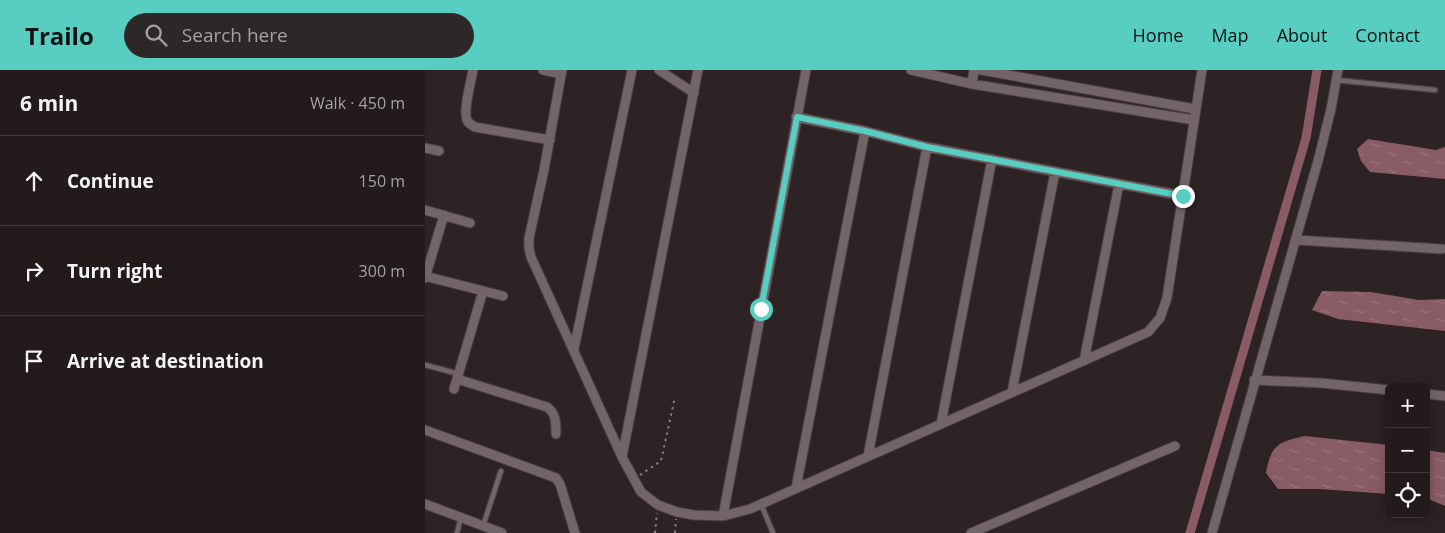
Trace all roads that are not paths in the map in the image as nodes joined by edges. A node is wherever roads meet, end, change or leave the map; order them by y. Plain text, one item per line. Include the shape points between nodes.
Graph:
1 (473, 70) edge
2 (543, 70) edge
3 (632, 70) edge
4 (659, 70) edge
5 (698, 70) edge
6 (911, 70) edge
7 (975, 70) edge
8 (981, 70) edge
9 (1203, 70) edge
10 (1338, 70) edge
11 (561, 72) edge
12 (805, 72) edge
13 (1336, 80) junction
14 (972, 84) junction
15 (1435, 90) dead end
16 (694, 93) junction
17 (1195, 109) junction
18 (797, 117) junction
19 (1194, 120) junction
20 (865, 131) junction
21 (550, 140) junction
22 (927, 147) junction
23 (425, 148) edge
24 (439, 152) dead end
25 (992, 159) junction
26 (1055, 172) junction
27 (1119, 184) junction
28 (1183, 196) junction
29 (425, 210) edge
30 (444, 215) junction
31 (470, 223) dead end
32 (1296, 240) junction
33 (1442, 249) dead end
34 (425, 277) edge
35 (483, 291) junction
36 (503, 296) dead end
37 (574, 349) junction
38 (1084, 361) junction
39 (425, 364) edge
40 (458, 376) junction
41 (1254, 380) junction
42 (454, 389) dead end
43 (1385, 390) edge
44 (1012, 392) junction
45 (1430, 394) edge
46 (1445, 396) edge
47 (941, 424) junction
48 (425, 430) edge
49 (556, 434) dead end
50 (1175, 446) dead end
51 (868, 456) junction
52 (622, 457) junction
53 (501, 471) dead end
54 (796, 488) junction
55 (425, 504) edge
56 (761, 504) junction
57 (723, 516) junction
58 (461, 517) junction
59 (483, 526) junction
60 (457, 533) edge
61 (502, 533) edge
62 (575, 533) edge
63 (773, 533) edge
64 (971, 533) edge
65 (1212, 533) edge

1 - 21 street via 467,99 469,123 475,127
2 - 11 street
3 - 37 street
4 - 16 street
5 - 16 street
6 - 14 street
7 - 14 street
8 - 17 street
9 - 17 street
10 - 13 street
11 - 21 street
12 - 18 street
13 - 15 lane
13 - 32 street
14 - 19 street
16 - 52 street
17 - 19 street
18 - 20 street
18 - 57 street
19 - 28 street
20 - 22 street
20 - 54 street
21 - 37 street via 529,248
22 - 25 street
22 - 51 street
23 - 24 street
25 - 26 street
25 - 47 street
26 - 27 street
26 - 44 street
27 - 28 street
27 - 38 street
28 - 38 street via 1167,298 1160,318 1148,332
29 - 30 street
30 - 31 street
30 - 34 street
32 - 33 street
32 - 41 street
34 - 35 street
35 - 36 street
35 - 40 street
37 - 52 street
38 - 44 street
39 - 40 lane
40 - 42 street
40 - 49 street via 547,407 556,420
41 - 43 street via 1321,382
41 - 65 street
44 - 47 street
45 - 46 street
47 - 51 street
48 - 62 street via 556,478
50 - 64 street
51 - 54 street
52 - 57 street via 641,492 658,505 677,512
53 - 59 lane
54 - 56 street
55 - 58 street
56 - 57 street
56 - 63 lane
58 - 59 street
58 - 60 lane
59 - 61 street

